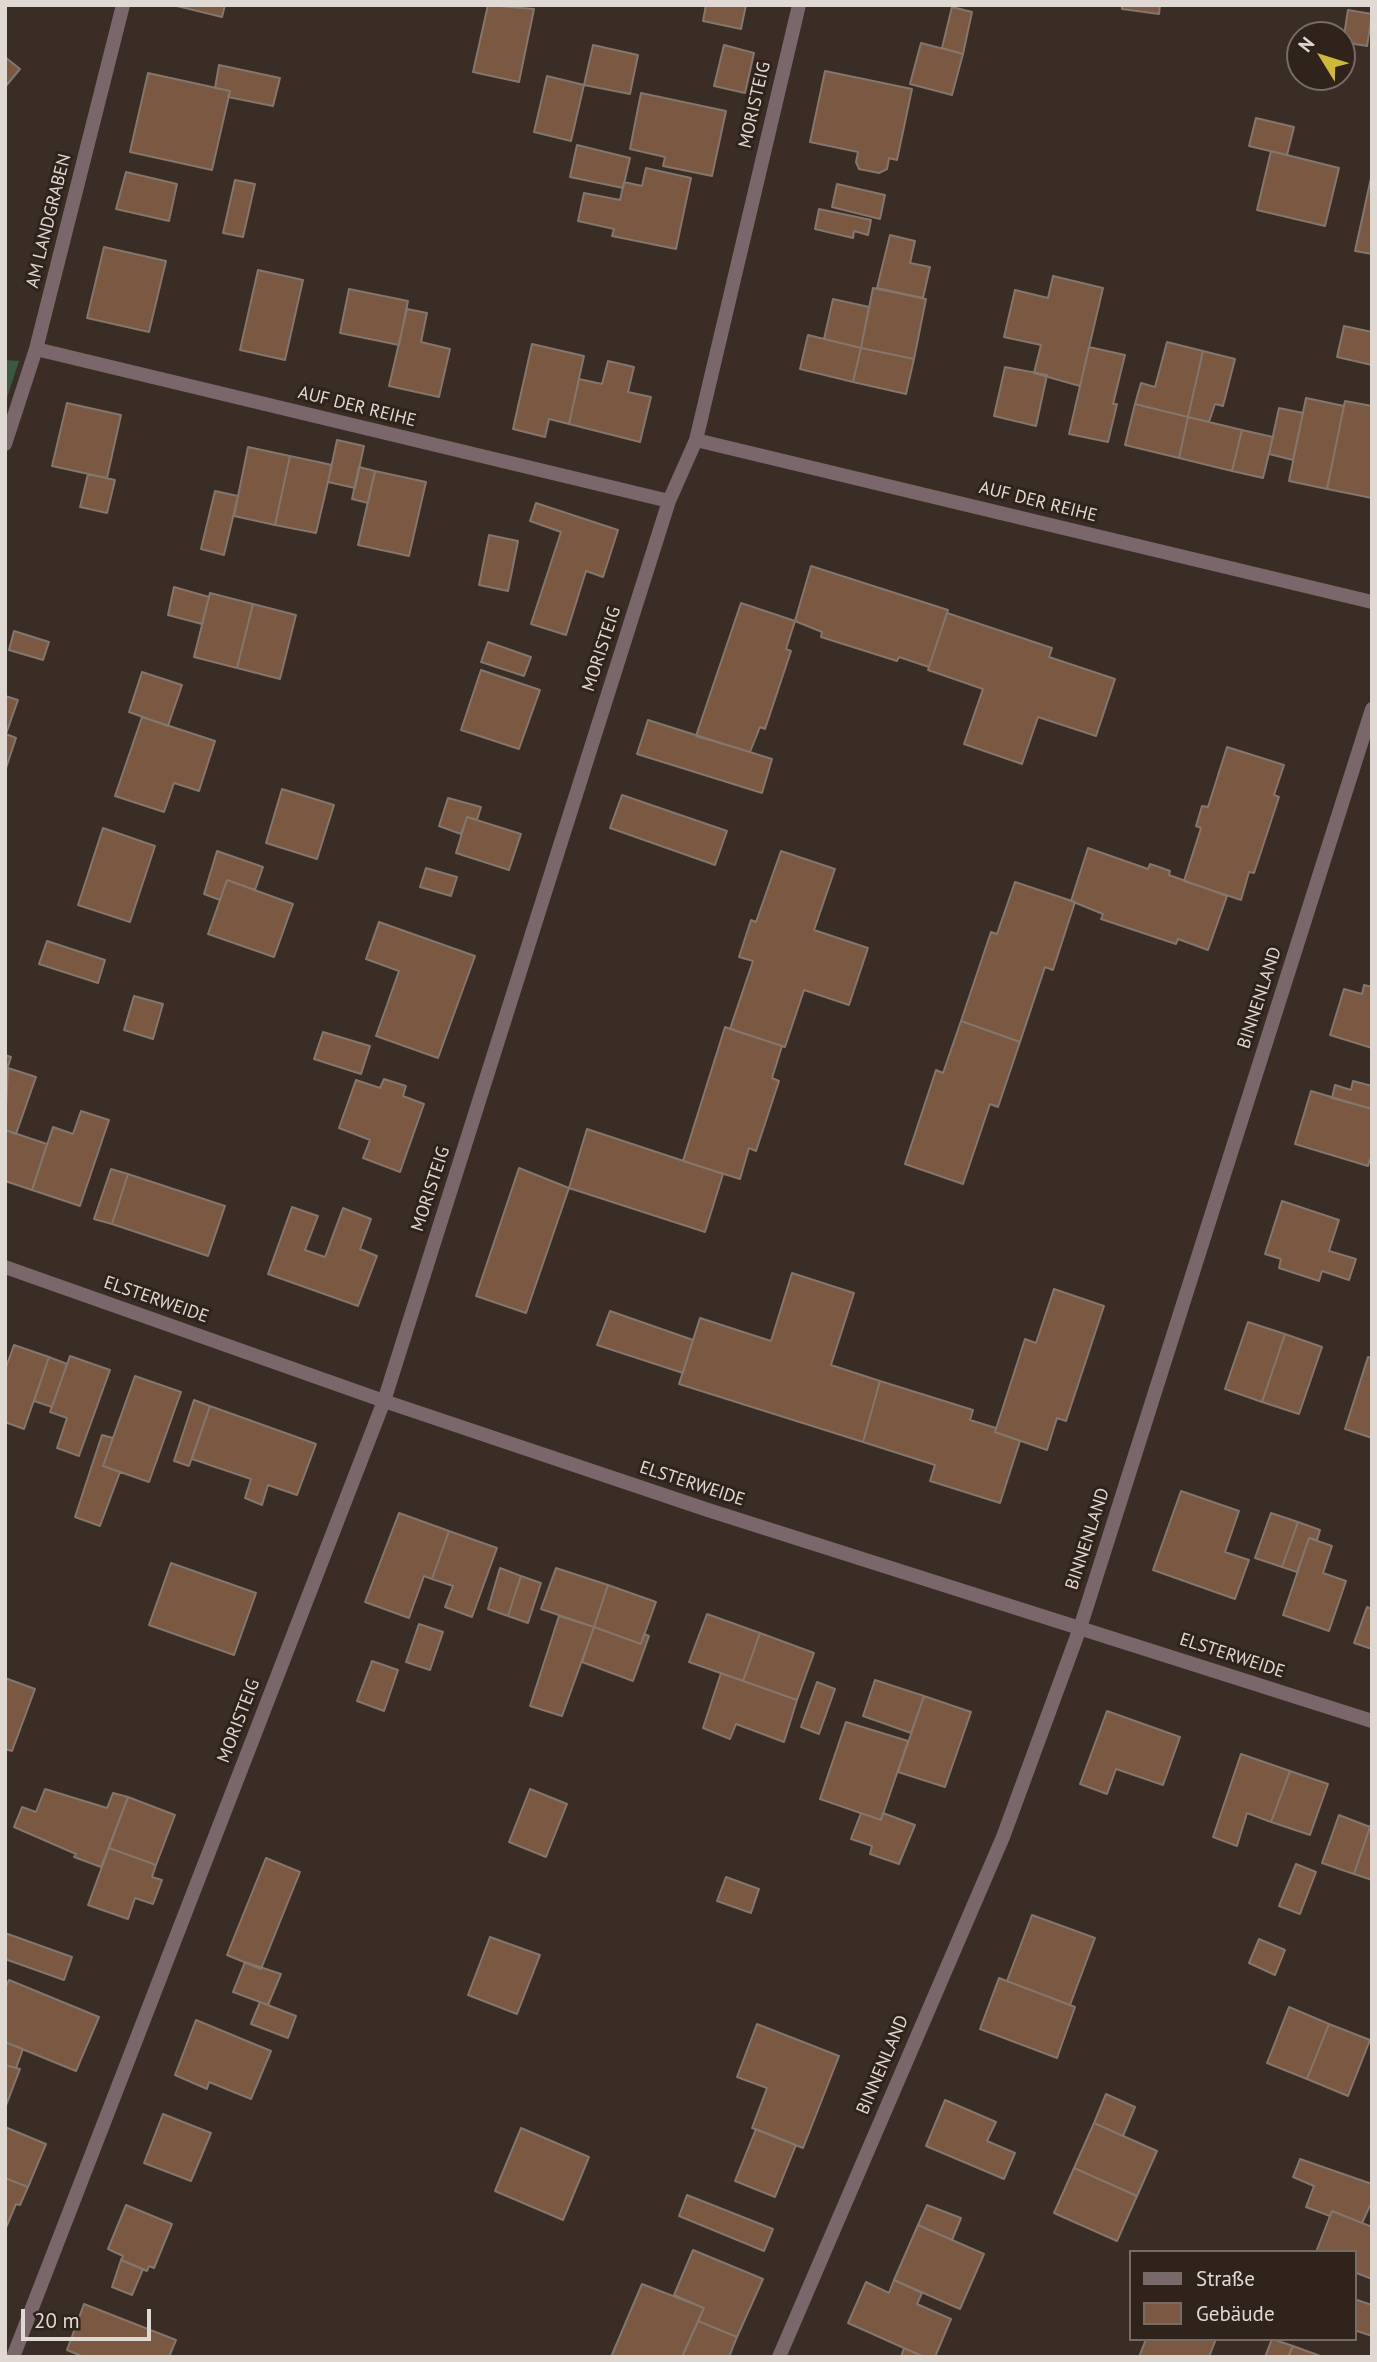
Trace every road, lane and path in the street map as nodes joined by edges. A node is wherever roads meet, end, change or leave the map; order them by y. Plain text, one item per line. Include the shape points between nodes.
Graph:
1 (123, 5) edge
2 (799, 5) edge
3 (36, 349) junction
4 (696, 440) junction
5 (5, 444) edge
6 (669, 502) junction
7 (1372, 602) edge
8 (1372, 709) edge
9 (5, 1267) edge
10 (384, 1401) junction
11 (1080, 1628) junction
12 (1372, 1721) edge
13 (13, 2357) edge
14 (779, 2357) edge

1 - 3 street, AM LANDGRABEN
2 - 4 street, MORISTEIG
3 - 5 street, AM LANDGRABEN
3 - 6 street, AUF DER REIHE
4 - 6 street, MORISTEIG
4 - 7 street, AUF DER REIHE
6 - 10 street, MORISTEIG
8 - 11 street, BINNENLAND
9 - 10 street, ELSTERWEIDE
10 - 11 street, ELSTERWEIDE
10 - 13 street, MORISTEIG
11 - 12 street, ELSTERWEIDE
11 - 14 street, BINNENLAND via 1003,1836

